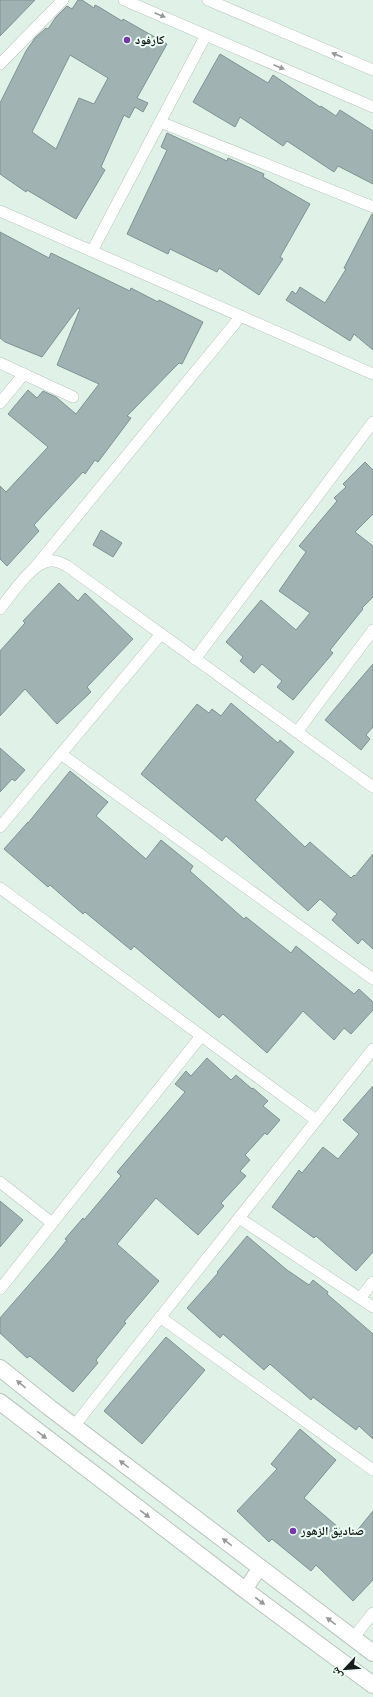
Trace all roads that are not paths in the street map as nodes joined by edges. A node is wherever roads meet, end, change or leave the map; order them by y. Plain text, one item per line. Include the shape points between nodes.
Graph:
1 (63, 0) edge
2 (124, 0) edge
3 (208, 0) edge
4 (206, 35) junction
5 (0, 64) edge
6 (373, 70) edge
7 (373, 107) edge
8 (160, 122) junction
9 (373, 207) edge
10 (0, 211) edge
11 (92, 251) junction
12 (241, 316) junction
13 (0, 363) edge
14 (24, 374) junction
15 (373, 374) edge
16 (73, 398) dead end
17 (0, 403) edge
18 (373, 422) edge
19 (34, 568) junction
20 (0, 609) edge
21 (373, 630) edge
22 (161, 634) junction
23 (195, 659) junction
24 (296, 732) junction
25 (61, 754) junction
26 (373, 786) edge
27 (0, 827) edge
28 (0, 888) edge
29 (373, 979) edge
30 (201, 1036) junction
31 (373, 1049) edge
32 (316, 1120) junction
33 (0, 1182) edge
34 (239, 1218) junction
35 (52, 1223) junction
36 (373, 1282) edge
37 (0, 1289) edge
38 (360, 1298) junction
39 (373, 1307) edge
40 (160, 1317) junction
41 (0, 1368) edge
42 (1, 1405) edge
43 (74, 1426) junction
44 (373, 1470) edge
45 (260, 1567) junction
46 (245, 1590) junction
47 (373, 1613) edge
48 (353, 1638) junction
49 (373, 1653) edge
50 (373, 1685) edge

1 - 5 street
2 -> 4 street
6 -> 3 street
4 -> 7 street
4 - 8 street
8 - 9 street
8 - 11 street
10 - 11 street
11 - 12 street
12 - 15 street
12 - 19 street
13 - 14 street
14 - 16 street
14 - 17 street
18 - 23 street
19 - 20 street
19 - 22 street via 50,561 58,562
21 - 24 street
22 - 23 street
22 - 25 street
23 - 24 street
24 - 26 street
25 - 27 street
25 - 29 street
28 - 30 street
30 - 32 street
30 - 35 street
31 - 32 street
32 - 34 street
33 - 35 street
34 - 38 street
34 - 40 street
35 - 37 street
36 - 38 street
38 - 39 street
40 - 43 street
40 - 44 street
43 -> 41 main road
42 -> 46 main road
45 -> 43 main road
45 - 46 street
48 -> 45 main road
46 -> 50 main road
47 - 48 street
48 - 49 main road

